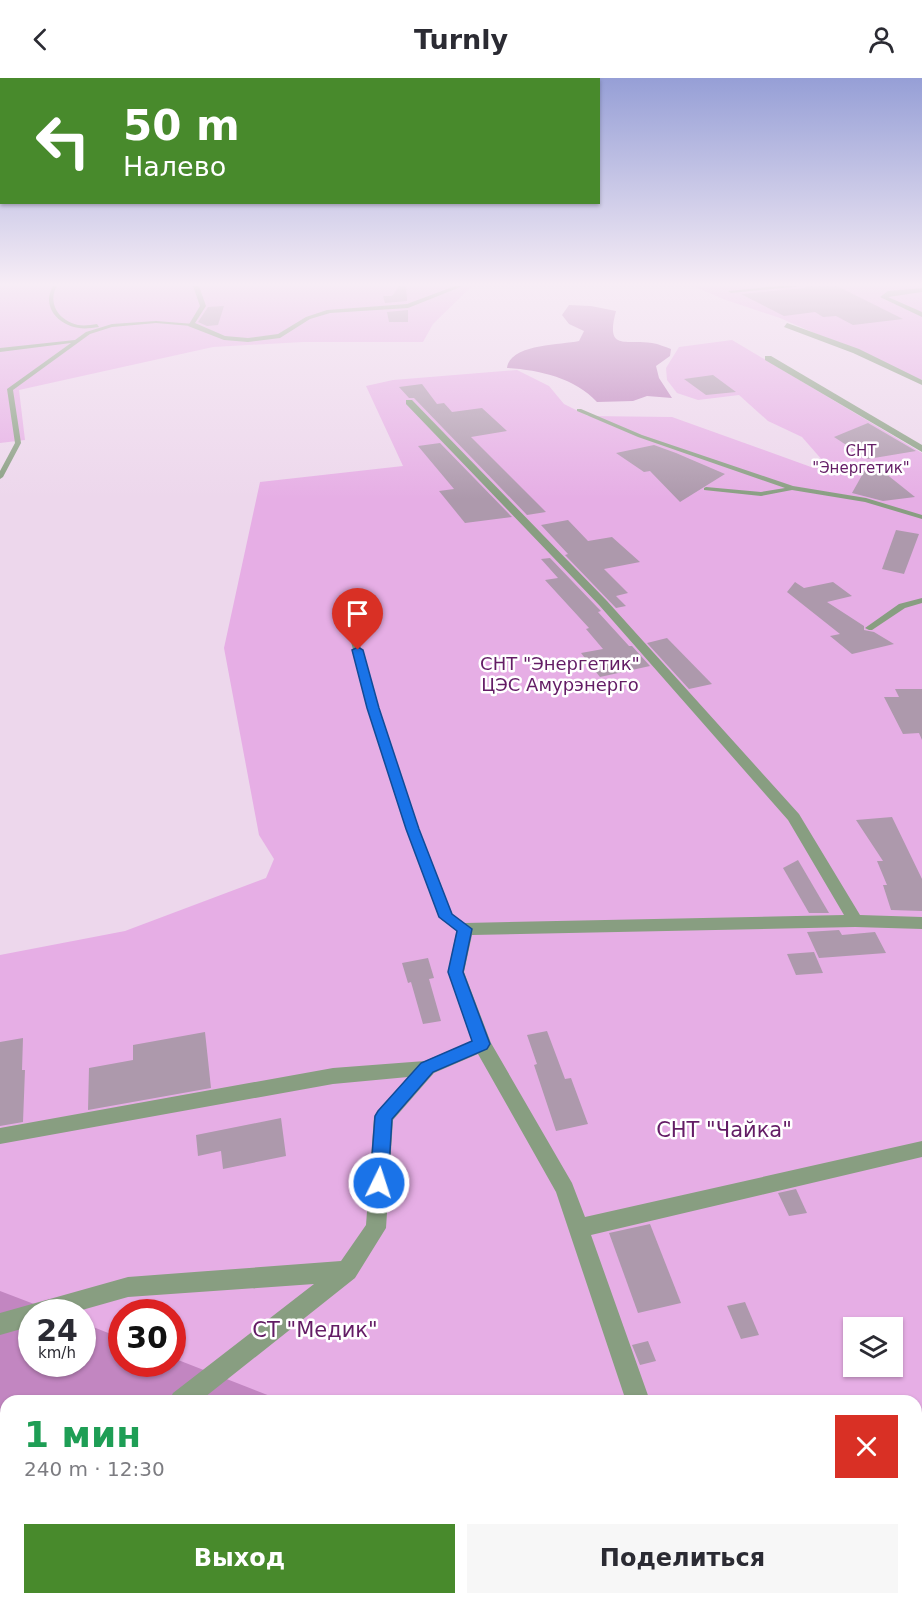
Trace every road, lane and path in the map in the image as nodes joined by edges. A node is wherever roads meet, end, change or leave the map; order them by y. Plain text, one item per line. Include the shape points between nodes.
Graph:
1 (55, 357) edge
2 (869, 357) edge
3 (768, 358) dead end
4 (922, 383) edge
5 (10, 389) junction
6 (0, 392) edge
7 (409, 402) dead end
8 (579, 410) dead end
9 (922, 449) edge
10 (0, 477) edge
11 (792, 488) junction
12 (706, 489) dead end
13 (922, 517) edge
14 (922, 600) edge
15 (869, 628) dead end
16 (352, 631) dead end
17 (855, 921) junction
18 (922, 923) edge
19 (465, 929) junction
20 (482, 1044) junction
21 (427, 1068) junction
22 (0, 1136) edge
23 (922, 1149) edge
24 (579, 1228) junction
25 (347, 1271) junction
26 (86, 1299) edge
27 (18, 1319) edge
28 (0, 1324) edge
29 (189, 1395) edge
30 (636, 1395) edge

1 - 5 lane
2 - 4 street
3 - 9 street
5 - 6 lane
5 - 10 lane via 18,443
7 - 17 street via 603,603 794,818
8 - 11 lane via 640,436
11 - 12 lane via 778,494
11 - 13 lane via 866,500
14 - 15 lane via 902,606
16 - 19 lane via 412,829 446,917
17 - 18 street
17 - 19 street
19 - 20 street via 456,972
20 - 21 street
20 - 24 street via 565,1189
21 - 22 street via 333,1076
21 - 25 street via 384,1116 376,1228
23 - 24 street
24 - 30 street
25 - 26 street via 128,1287
25 - 29 street
27 - 28 street

